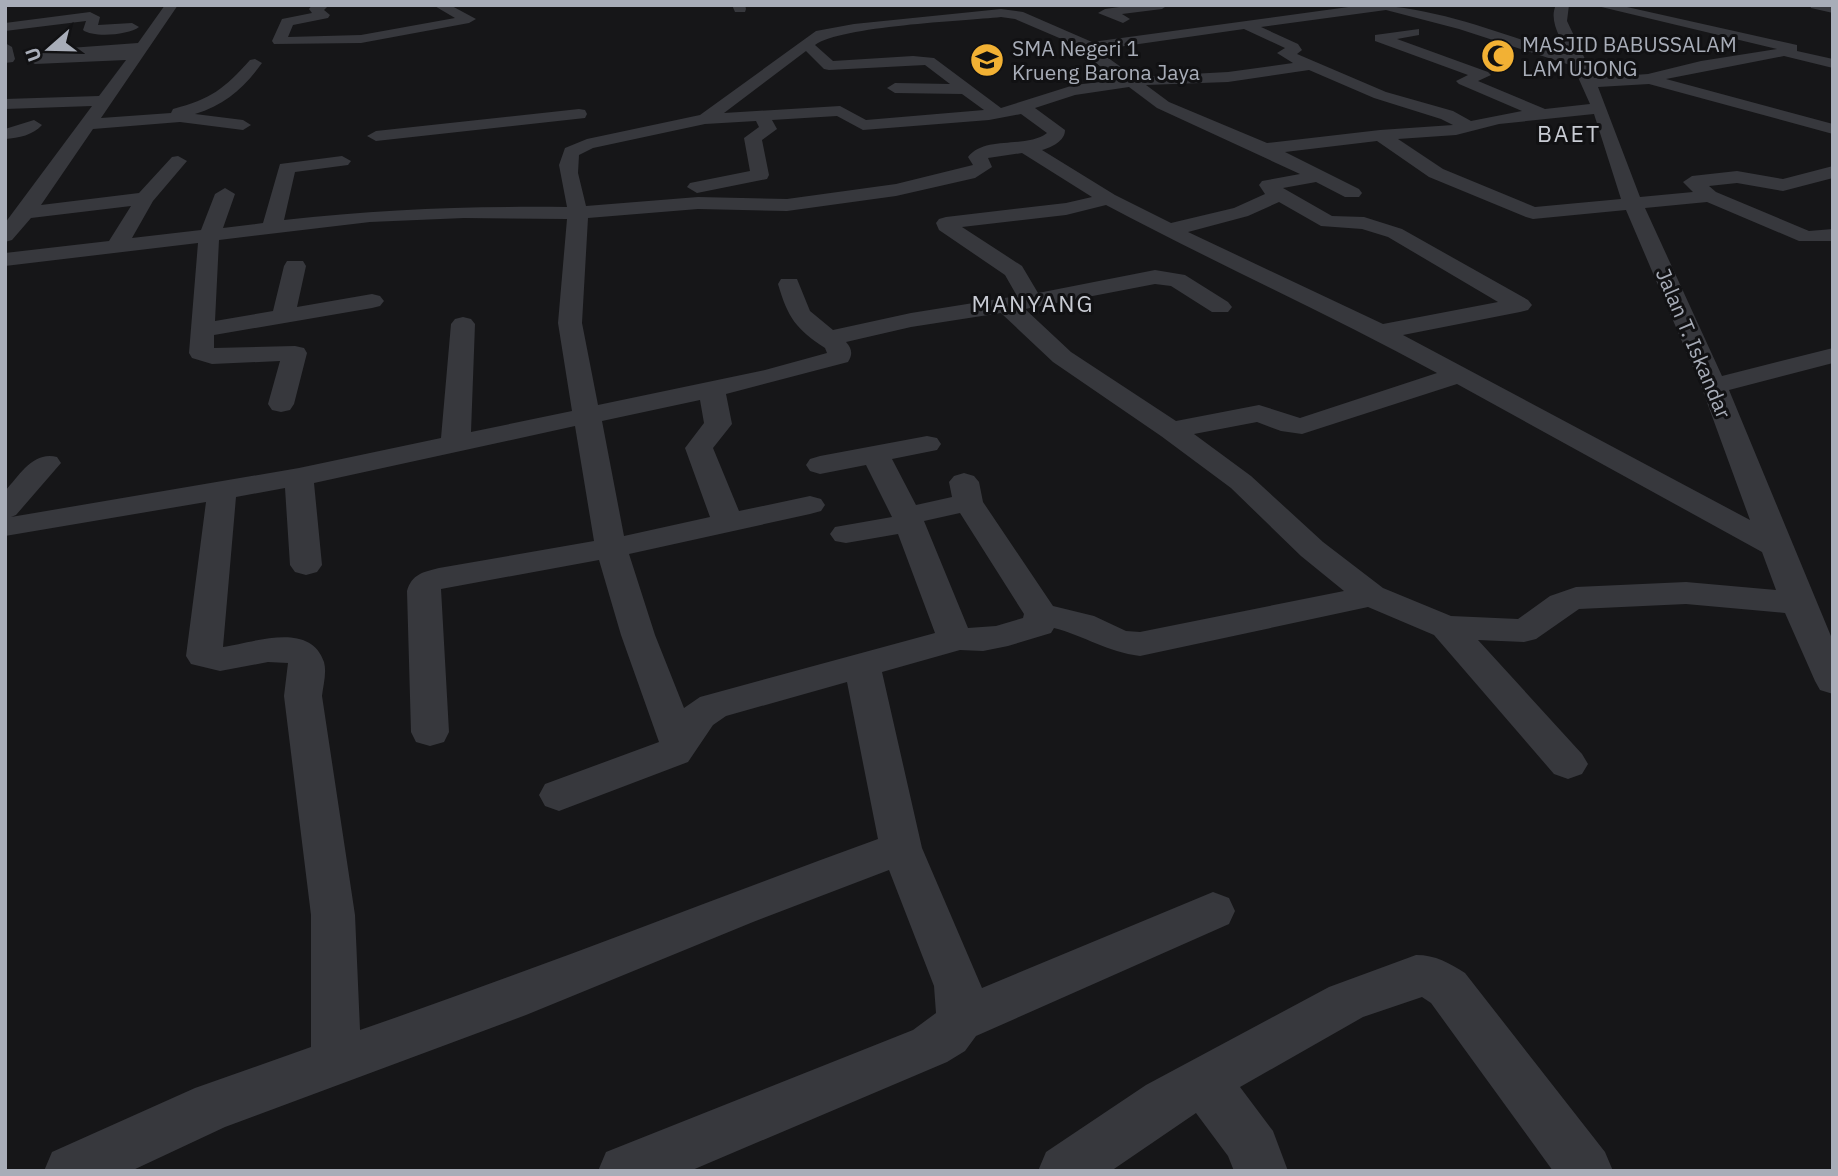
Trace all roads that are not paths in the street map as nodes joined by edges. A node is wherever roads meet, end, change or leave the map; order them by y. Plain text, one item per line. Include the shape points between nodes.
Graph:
1 (172, 5) edge
2 (323, 5) edge
3 (439, 5) edge
4 (1162, 5) edge
5 (1393, 5) edge
6 (1563, 5) edge
7 (1599, 5) edge
8 (1816, 5) edge
9 (1385, 6) edge
10 (48, 8) dead end
11 (994, 9) edge
12 (1833, 9) edge
13 (1175, 12) dead end
14 (1300, 12) edge
15 (1697, 14) dead end
16 (1123, 19) junction
17 (1665, 19) junction
18 (61, 20) junction
19 (1342, 20) dead end
20 (1326, 21) junction
21 (1080, 23) dead end
22 (159, 25) junction
23 (1246, 25) junction
24 (5, 27) edge
25 (1045, 27) junction
26 (1414, 32) dead end
27 (1154, 37) junction
28 (1788, 42) junction
29 (1812, 44) dead end
30 (1088, 45) junction
31 (803, 46) junction
32 (1457, 46) dead end
33 (141, 51) junction
34 (1420, 53) junction
35 (6, 55) edge
36 (30, 56) dead end
37 (255, 63) dead end
38 (1833, 64) edge
39 (1309, 65) junction
40 (1687, 69) junction
41 (1583, 73) junction
42 (1734, 76) dead end
43 (1649, 79) junction
44 (1133, 82) junction
45 (895, 88) dead end
46 (963, 89) junction
47 (571, 96) dead end
48 (102, 101) junction
49 (5, 104) edge
50 (1024, 108) junction
51 (1600, 108) junction
52 (996, 111) junction
53 (579, 114) junction
54 (1542, 114) junction
55 (163, 117) junction
56 (762, 117) junction
57 (705, 119) junction
58 (5, 124) edge
59 (243, 125) dead end
60 (81, 126) junction
61 (1469, 127) junction
62 (1833, 129) edge
63 (5, 134) edge
64 (1380, 135) junction
65 (376, 136) dead end
66 (576, 138) junction
67 (1026, 147) junction
68 (1265, 149) junction
69 (178, 160) dead end
70 (342, 161) dead end
71 (1833, 172) edge
72 (1318, 176) junction
73 (892, 191) junction
74 (1352, 193) dead end
75 (225, 194) dead end
76 (1281, 194) junction
77 (1709, 196) junction
78 (145, 198) junction
79 (1108, 199) junction
80 (698, 203) junction
81 (1635, 204) junction
82 (19, 211) edge
83 (577, 213) junction
84 (946, 223) junction
85 (272, 228) junction
86 (1170, 230) junction
87 (1833, 234) edge
88 (5, 236) edge
89 (209, 236) junction
90 (117, 246) junction
91 (5, 260) edge
92 (1232, 262) junction
93 (295, 266) dead end
94 (1167, 277) junction
95 (789, 284) dead end
96 (372, 301) dead end
97 (1019, 303) junction
98 (1220, 307) dead end
99 (283, 317) junction
100 (463, 324) dead end
101 (202, 330) junction
102 (1380, 332) junction
103 (826, 339) junction
104 (1833, 355) edge
105 (1461, 374) junction
106 (1714, 386) junction
107 (712, 390) junction
108 (281, 404) dead end
109 (588, 417) junction
110 (1171, 430) junction
111 (454, 443) junction
112 (927, 444) dead end
113 (876, 456) junction
114 (47, 463) dead end
115 (820, 465) dead end
116 (299, 477) junction
117 (222, 491) junction
118 (810, 505) dead end
119 (5, 509) edge
120 (908, 519) junction
121 (728, 523) junction
122 (5, 527) edge
123 (846, 534) dead end
124 (1775, 546) junction
125 (611, 548) junction
126 (306, 565) dead end
127 (1371, 596) junction
128 (1798, 603) junction
129 (1041, 614) junction
130 (1446, 628) junction
131 (957, 639) junction
132 (1824, 640) edge
133 (862, 665) junction
134 (1833, 681) edge
135 (430, 732) dead end
136 (680, 747) junction
137 (1569, 764) dead end
138 (559, 795) dead end
139 (901, 848) junction
140 (1213, 911) dead end
141 (960, 1020) junction
142 (336, 1062) junction
143 (1203, 1081) junction
144 (91, 1166) edge
145 (625, 1171) edge
146 (1065, 1171) edge
147 (1261, 1171) edge
148 (1586, 1171) edge

1 - 22 street
2 - 3 street via 314,9 323,15 287,22 279,41 365,39 469,19
4 - 16 street via 1105,13
5 - 9 street
6 - 41 street, Jalan T. Iskandar via 1560,21
7 - 17 street
8 - 12 street
9 - 20 street
9 - 41 street via 1464,26
10 - 18 street
11 - 25 street
11 - 31 street via 849,22
13 - 16 street
14 - 20 street
14 - 23 street
15 - 17 street
16 - 27 street
17 - 28 street
18 - 22 street via 92,17 89,29 93,30
18 - 24 street
19 - 20 street
21 - 25 street
22 - 33 street
23 - 27 street
23 - 39 street via 1293,47 1295,50 1284,53
25 - 30 street
26 - 34 street via 1372,39
27 - 30 street
28 - 29 street
28 - 38 street
28 - 40 street
30 - 44 street via 1084,47 1087,50
31 - 46 street via 829,66 929,61
31 - 57 street
32 - 34 street
33 - 33 street via 35,60 42,54
33 - 48 street
34 - 54 street via 1483,75 1464,81
35 - 36 street
37 - 55 street via 225,98
39 - 44 street via 1228,77
39 - 61 street
40 - 42 street via 1722,78
40 - 43 street
41 - 43 street
41 - 51 street, Jalan T. Iskandar
43 - 62 street
44 - 50 street via 1059,93
44 - 68 street via 1163,105
45 - 46 street
46 - 52 street
47 - 53 street
48 - 49 street
48 - 60 street
50 - 52 street
50 - 67 street via 1056,130 1048,143
51 - 54 street
51 - 81 street, Jalan T. Iskandar
52 - 56 street via 863,125 840,111
53 - 65 street
53 - 66 street
54 - 61 street
55 - 59 street
55 - 60 street
56 - 57 street
56 - 80 street via 768,129 753,138 760,176 695,188
57 - 66 street
58 - 63 street via 40,125
60 - 82 street
61 - 64 street
64 - 68 street
64 - 81 street via 1436,173 1524,211
66 - 83 street via 568,162
67 - 73 street via 983,153 977,157 983,167 978,171
67 - 79 street
68 - 72 street
69 - 78 street
70 - 85 street via 287,168
71 - 77 street via 1783,185 1737,177 1692,182
72 - 74 street
72 - 76 street via 1269,185
73 - 80 street via 787,205
73 - 84 street
75 - 89 street
76 - 86 street via 1241,212
76 - 102 street via 1328,222 1364,223 1395,233 1520,305
77 - 81 street
77 - 87 street via 1806,237
78 - 82 street
78 - 90 street
79 - 84 street via 1066,209
79 - 86 street
80 - 83 street via 641,200
81 - 106 street, Jalan T. Iskandar
82 - 88 street
83 - 85 street via 414,213
83 - 109 street via 570,323
84 - 97 street via 1014,271
85 - 89 street
86 - 92 street
89 - 90 street
89 - 101 street
90 - 91 street
92 - 94 street
92 - 102 street
93 - 99 street
94 - 97 street
94 - 98 street
95 - 103 street via 799,314
96 - 99 street
97 - 103 street
97 - 110 street via 1062,357
99 - 101 street
100 - 111 street
101 - 108 street via 203,355 295,352
102 - 105 street
103 - 107 street via 839,349 839,358
104 - 106 street
105 - 110 street via 1302,426 1259,413
105 - 124 street
106 - 124 street, Jalan T. Iskandar
107 - 109 street
107 - 121 street via 718,424 699,448
109 - 111 street
109 - 125 street
110 - 127 street via 1241,482 1312,550
111 - 116 street
112 - 113 street
113 - 115 street
113 - 120 street
114 - 119 street
116 - 117 street
116 - 126 street
117 - 122 street
117 - 142 street via 204,656 220,659 284,649 297,652 307,664 303,696 333,915
118 - 121 street
120 - 123 street
120 - 129 street via 966,492
120 - 131 street
121 - 125 street
124 - 128 street, Jalan T. Iskandar
125 - 135 street via 426,583
125 - 136 street
127 - 129 street via 1140,644 1120,642 1082,624
127 - 130 street
128 - 130 street via 1686,593 1576,598 1524,631
128 - 132 street, Jalan T. Iskandar
129 - 131 street via 1039,625 1024,631
130 - 137 street
131 - 133 street
132 - 134 street, Jalan T. Iskandar
133 - 136 street via 702,711
133 - 139 street
136 - 138 street
139 - 141 street via 958,986 963,1009
139 - 142 street
140 - 141 street
141 - 145 street via 930,1046
142 - 144 street via 213,1106
143 - 146 street
143 - 147 street via 1252,1147
143 - 148 street via 1346,1002 1416,976 1430,976 1448,988

